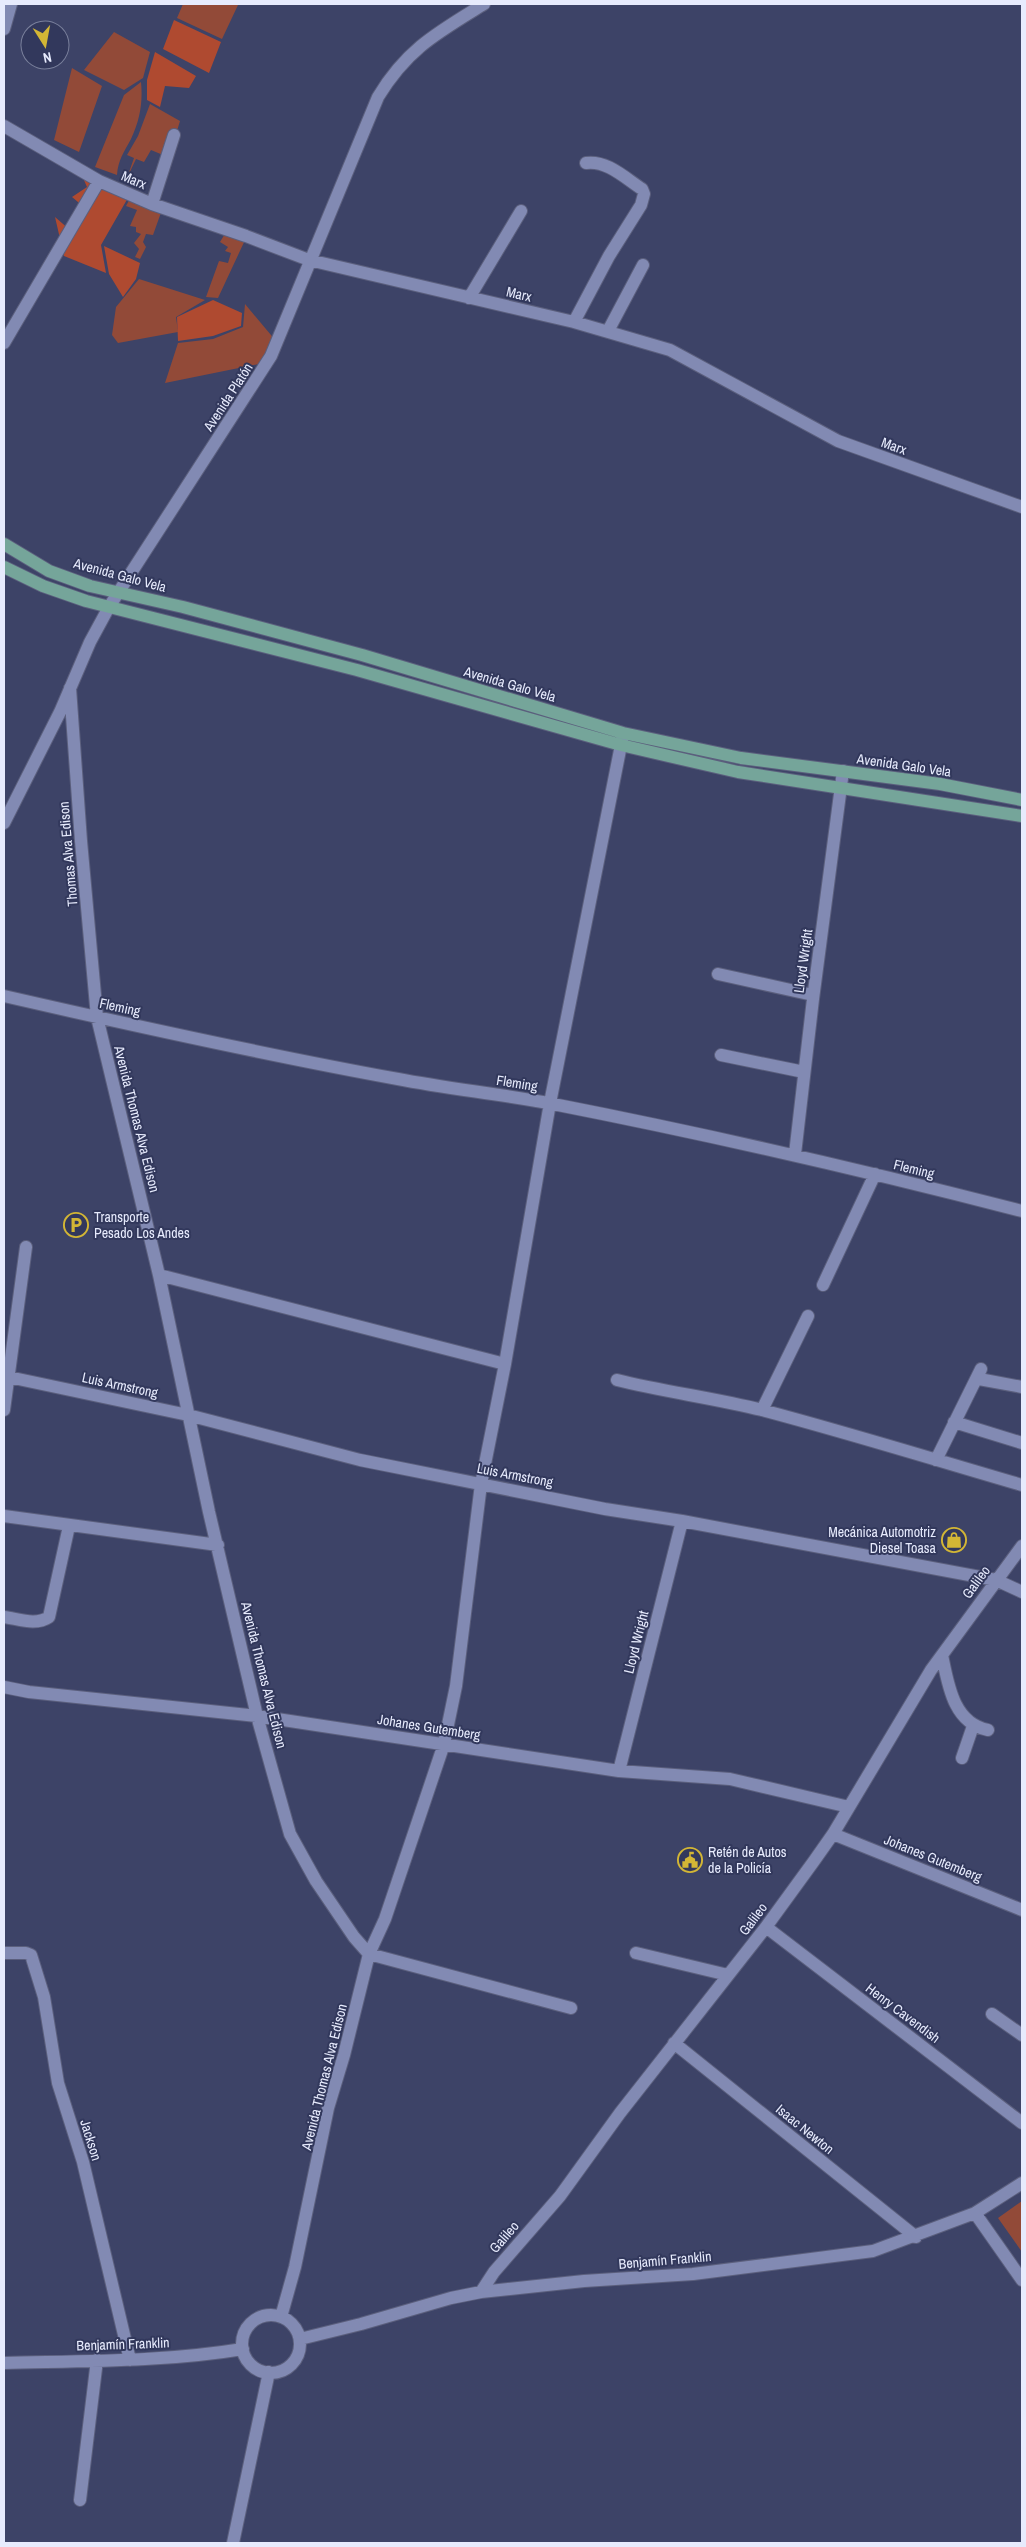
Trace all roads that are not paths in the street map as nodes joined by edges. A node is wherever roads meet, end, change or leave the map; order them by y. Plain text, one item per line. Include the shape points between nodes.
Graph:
1 (11, 4) edge
2 (484, 4) edge
3 (4, 29) edge
4 (4, 126) edge
5 (174, 135) dead end
6 (586, 164) dead end
7 (99, 181) junction
8 (152, 204) junction
9 (521, 211) dead end
10 (309, 260) junction
11 (643, 265) dead end
12 (468, 298) junction
13 (574, 322) junction
14 (608, 331) junction
15 (4, 343) edge
16 (1022, 506) edge
17 (4, 544) edge
18 (4, 567) edge
19 (118, 592) junction
20 (110, 607) junction
21 (362, 656) junction
22 (357, 670) junction
23 (70, 688) junction
24 (622, 739) junction
25 (843, 771) junction
26 (841, 787) junction
27 (1022, 800) edge
28 (1022, 816) edge
29 (4, 823) edge
30 (718, 974) dead end
31 (813, 995) junction
32 (4, 996) edge
33 (97, 1017) junction
34 (721, 1055) dead end
35 (804, 1072) junction
36 (550, 1103) junction
37 (795, 1154) junction
38 (874, 1174) junction
39 (1022, 1211) edge
40 (26, 1246) dead end
41 (159, 1275) junction
42 (823, 1286) dead end
43 (808, 1316) dead end
44 (505, 1364) junction
45 (6, 1377) edge
46 (616, 1380) dead end
47 (1022, 1387) edge
48 (4, 1410) edge
49 (762, 1410) junction
50 (188, 1415) junction
51 (954, 1422) junction
52 (1022, 1443) edge
53 (936, 1460) junction
54 (481, 1484) junction
55 (1022, 1485) edge
56 (4, 1516) edge
57 (682, 1521) junction
58 (69, 1526) junction
59 (218, 1545) junction
60 (1022, 1546) edge
61 (996, 1580) junction
62 (1022, 1592) edge
63 (4, 1617) edge
64 (942, 1655) junction
65 (4, 1687) edge
66 (257, 1716) junction
67 (973, 1726) junction
68 (988, 1730) dead end
69 (444, 1744) junction
70 (962, 1758) dead end
71 (620, 1771) junction
72 (849, 1807) junction
73 (833, 1834) junction
74 (1022, 1910) edge
75 (766, 1928) junction
76 (4, 1953) edge
77 (636, 1953) dead end
78 (369, 1954) junction
79 (728, 1975) junction
80 (571, 2008) dead end
81 (992, 2014) dead end
82 (1022, 2035) edge
83 (674, 2043) junction
84 (1022, 2123) edge
85 (1022, 2183) edge
86 (975, 2213) junction
87 (916, 2237) junction
88 (1022, 2280) edge
89 (482, 2292) junction
90 (281, 2317) junction
91 (300, 2339) junction
92 (243, 2349) junction
93 (97, 2360) junction
94 (130, 2360) junction
95 (4, 2363) edge
96 (269, 2372) junction
97 (80, 2500) dead end
98 (233, 2543) edge

1 - 3 street
2 - 10 street, Avenida Platón via 430,37 391,76 378,98
4 - 7 street, Marx
5 - 8 street
6 - 13 street via 603,164 642,189 644,194 641,205
7 - 8 street, Marx
7 - 15 street
8 - 10 street, Marx
9 - 12 street
10 - 12 street, Marx
10 - 19 street, Avenida Platón via 271,356
11 - 14 street
12 - 13 street, Marx
13 - 14 street, Marx
14 - 16 street, Marx via 670,350 838,441
17 - 19 main road, Avenida Galo Vela via 50,571 90,586
18 - 20 main road, Avenida Galo Vela via 50,589
19 - 20 street, Avenida Platón
19 - 21 main road, Avenida Galo Vela
20 - 22 main road, Avenida Galo Vela
20 - 23 street, Avenida Platón
21 - 22 main road
21 - 24 main road, Avenida Galo Vela
22 - 24 main road, Avenida Galo Vela
23 - 29 street, Avenida Platón
23 - 33 street, Thomas Alva Edison
24 - 25 main road, Avenida Galo Vela
24 - 26 main road, Avenida Galo Vela via 738,772
24 - 36 street
25 - 26 street, Lloyd Wright
25 - 27 main road, Avenida Galo Vela via 940,784
26 - 28 main road, Avenida Galo Vela
26 - 31 street, Lloyd Wright
30 - 31 street
31 - 35 street, Lloyd Wright
32 - 33 street, Fleming
33 - 36 street, Fleming via 400,1080
33 - 41 street, Avenida Thomas Alva Edison
34 - 35 street
35 - 37 street, Lloyd Wright
36 - 37 street, Fleming
36 - 44 street
37 - 38 street, Fleming
38 - 39 street, Fleming
38 - 42 street
40 - 45 street
41 - 44 street
41 - 50 street, Avenida Thomas Alva Edison
43 - 49 street
44 - 54 street
45 - 48 street
45 - 50 street, Luis Armstrong
46 - 49 street
47 - 51 street via 980,1374
49 - 53 street
50 - 54 street, Luis Armstrong via 360,1460
50 - 59 street, Avenida Thomas Alva Edison
51 - 52 street
51 - 53 street
53 - 55 street
54 - 57 street, Luis Armstrong
54 - 69 street via 456,1686
56 - 58 street
57 - 61 street, Luis Armstrong
57 - 71 street, Lloyd Wright
58 - 59 street
58 - 63 street via 49,1617 32,1622
59 - 66 street, Avenida Thomas Alva Edison
60 - 61 street, Galileo
61 - 62 street, Luis Armstrong
61 - 64 street, Galileo
64 - 67 street via 950,1695
64 - 72 street, Galileo
65 - 66 street, Johanes Gutemberg
66 - 69 street, Johanes Gutemberg
66 - 78 street, Avenida Thomas Alva Edison via 290,1834 316,1881
67 - 68 street
67 - 70 street
69 - 71 street, Johanes Gutemberg
69 - 78 street via 385,1920
71 - 72 street, Johanes Gutemberg via 730,1779
72 - 73 street, Galileo
73 - 74 street, Johanes Gutemberg
73 - 75 street, Galileo
75 - 79 street, Galileo
75 - 84 street, Henry Cavendish
76 - 94 street, Jackson via 31,1955 44,1997 58,2083 83,2162
77 - 79 street
78 - 80 street
78 - 90 street, Avenida Thomas Alva Edison via 328,2108 295,2267
79 - 83 street, Galileo
81 - 82 street
83 - 87 street, Isaac Newton
83 - 89 street, Galileo via 560,2196 494,2272
85 - 86 street, Benjamín Franklin
86 - 87 street, Benjamín Franklin
86 - 88 street
87 - 89 street, Benjamín Franklin via 873,2251 693,2274
89 - 91 street, Benjamín Franklin
90 - 91 street via 294,2325
90 - 92 street via 266,2315 253,2322 244,2334
91 - 96 street via 298,2354 290,2366
92 - 94 street, Benjamín Franklin
92 - 96 street via 254,2367
93 - 94 street, Benjamín Franklin
93 - 95 street, Benjamín Franklin
93 - 97 street
96 - 98 street

